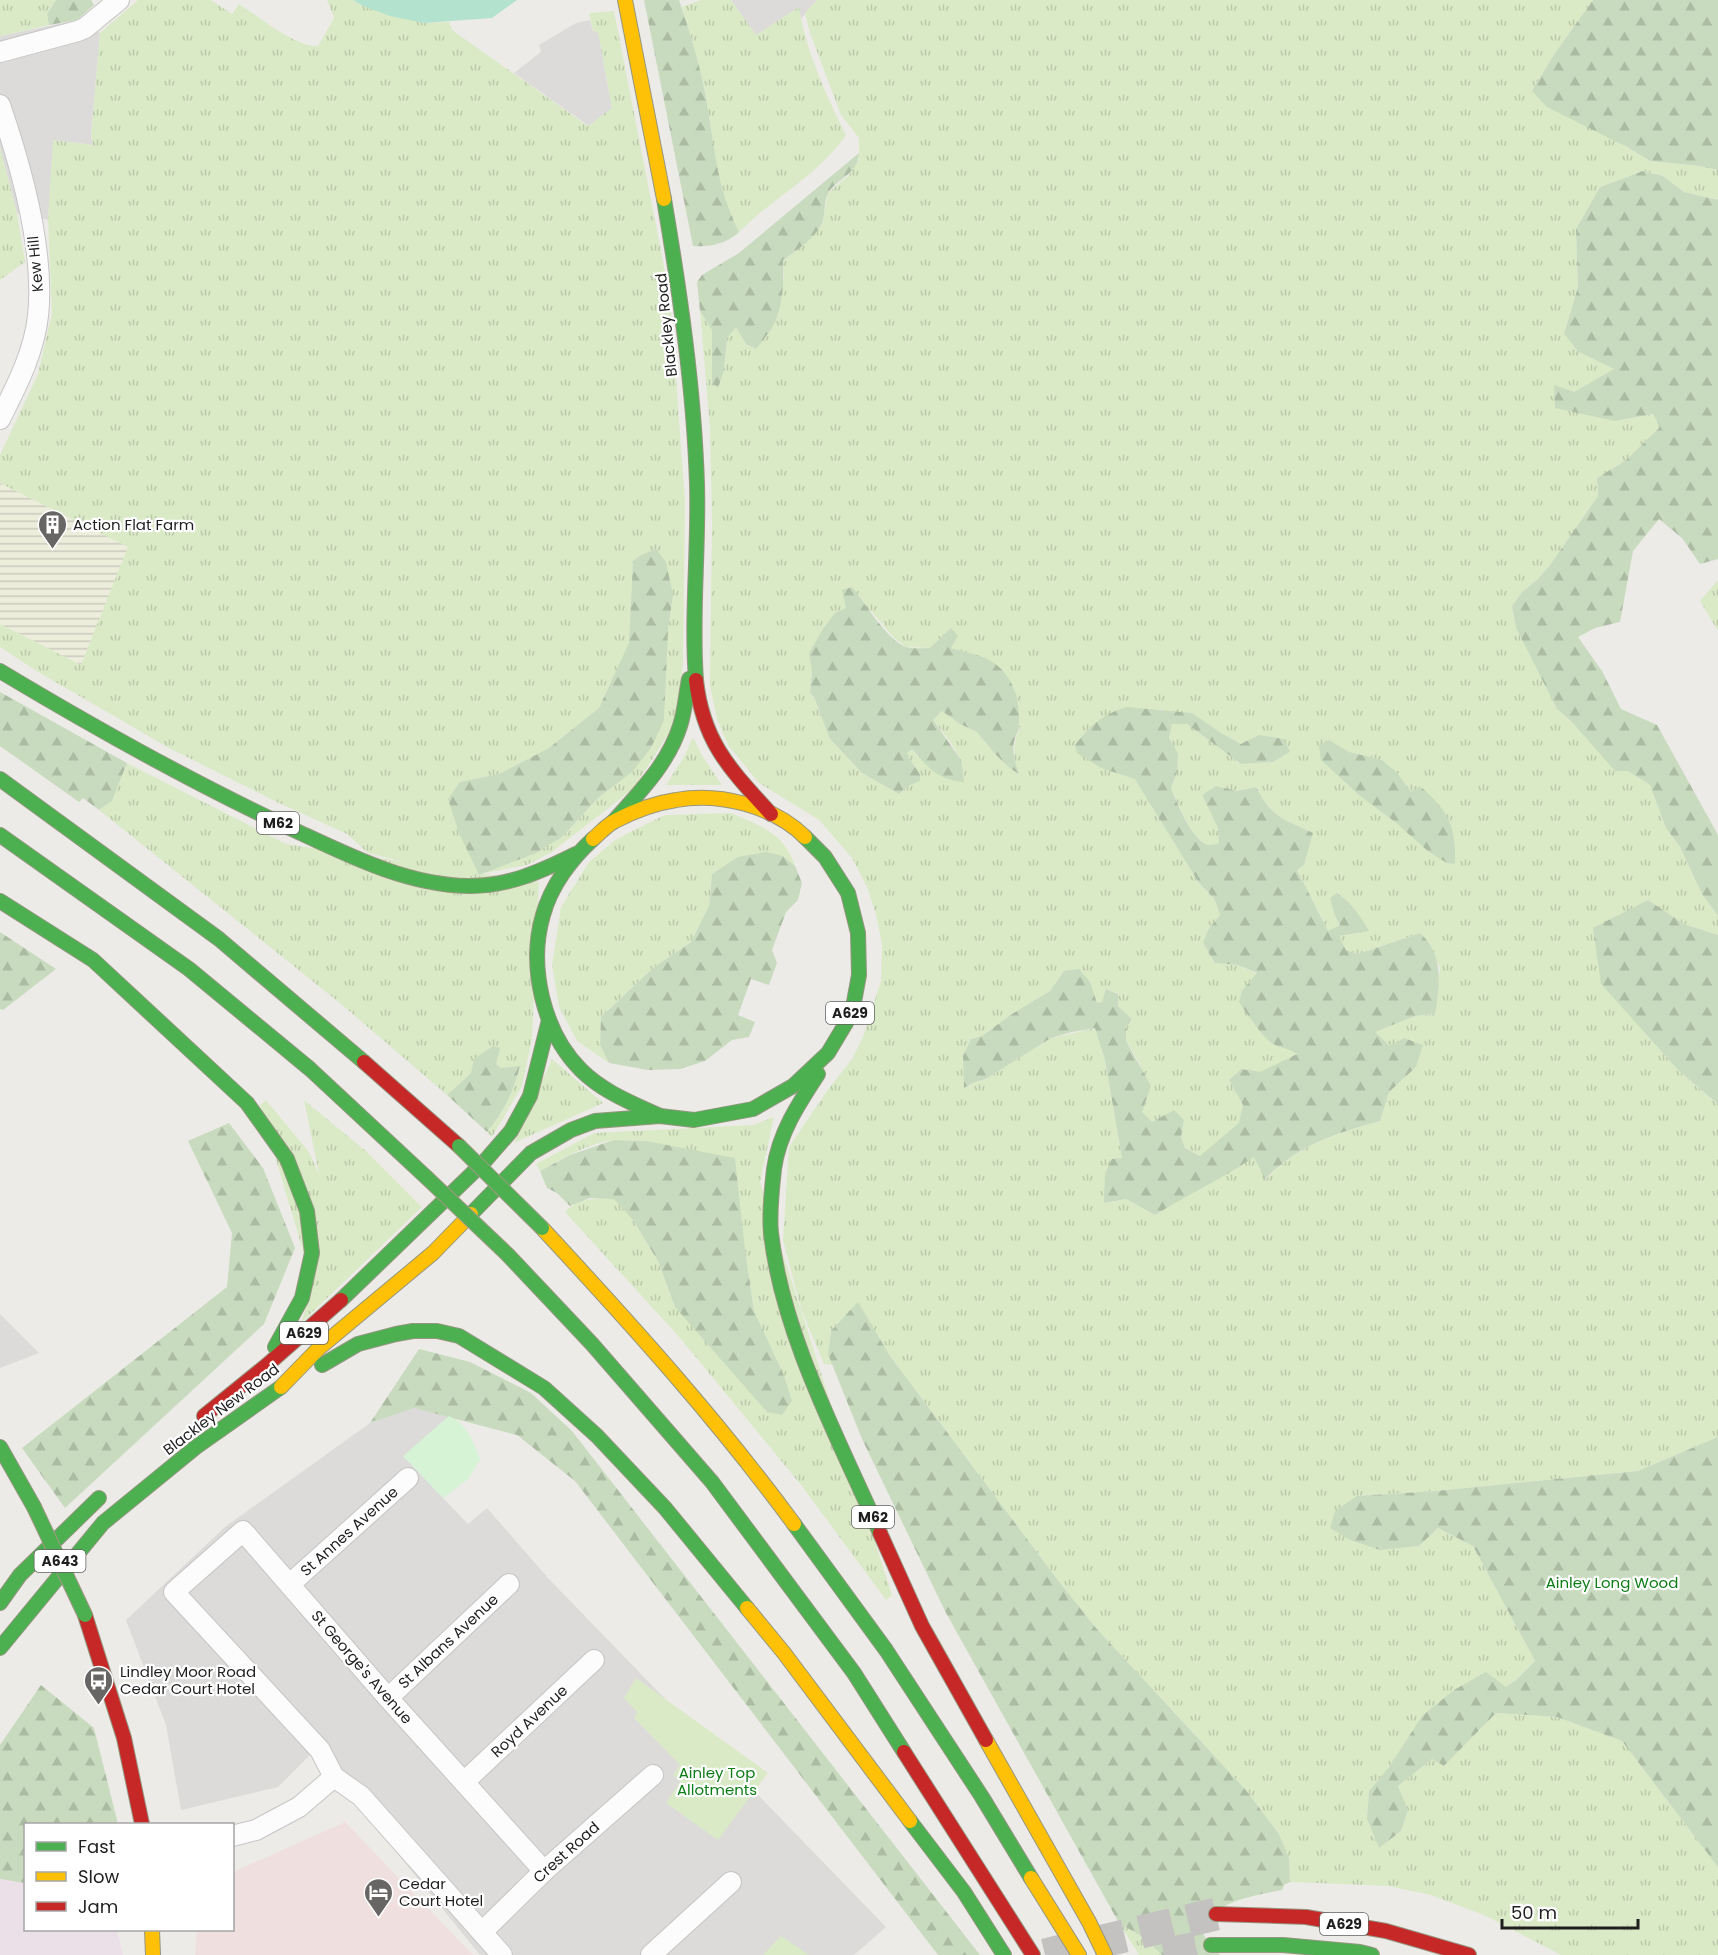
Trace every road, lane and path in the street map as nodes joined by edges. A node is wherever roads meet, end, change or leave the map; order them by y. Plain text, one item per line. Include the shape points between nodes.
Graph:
1 (119, 0) edge
2 (625, 0) edge
3 (0, 52) edge
4 (0, 105) edge
5 (0, 419) edge
6 (694, 651) junction
7 (0, 671) edge
8 (0, 779) edge
9 (771, 814) junction
10 (613, 822) junction
11 (0, 835) edge
12 (576, 854) junction
13 (0, 901) edge
14 (549, 1020) junction
15 (828, 1053) junction
16 (660, 1116) junction
17 (263, 1370) junction
18 (279, 1389) junction
19 (190, 1427) dead end
20 (0, 1447) edge
21 (408, 1478) dead end
22 (106, 1491) dead end
23 (290, 1584) junction
24 (509, 1584) dead end
25 (0, 1603) edge
26 (0, 1648) edge
27 (594, 1660) dead end
28 (388, 1698) junction
29 (653, 1775) dead end
30 (334, 1777) junction
31 (464, 1782) junction
32 (142, 1823) edge
33 (234, 1836) edge
34 (544, 1871) junction
35 (731, 1882) dead end
36 (1216, 1914) tunnel mouth
37 (152, 1931) edge
38 (482, 1932) junction
39 (1211, 1945) tunnel mouth
40 (153, 1955) edge
41 (502, 1955) edge
42 (651, 1955) edge
43 (1004, 1955) edge
44 (1033, 1955) edge
45 (1079, 1955) edge
46 (1105, 1955) edge
47 (1372, 1955) edge
48 (1469, 1955) edge

1 - 3 street via 85,28
2 - 6 main road, Blackley Road via 663,184 686,343 696,462
4 - 5 street, Kew Hill via 22,178 38,290 38,315 31,346
6 - 9 main road, Blackley Road via 701,707 712,740 729,768
6 - 10 main road, Blackley Road via 683,715 669,753 656,775
7 - 12 main road, M62 via 170,769 283,825 420,882 496,885 537,873
8 - 45 main road, bridge via 219,939 333,1035 459,1146 629,1322 756,1472 886,1650
9 - 10 main road, Blackley New Road / A629 via 733,801 692,798 664,802
9 - 15 main road, Blackley New Road / A629 via 796,828 825,857 848,893 856,919 860,947 857,989 846,1023
10 - 12 main road, Blackley New Road / A629
11 - 44 main road, bridge via 189,969 310,1069 508,1255 592,1344 712,1482 854,1673
12 - 14 main road, Blackley New Road / A629 via 554,888 540,926 539,984
13 - 17 main road via 93,960 247,1103 287,1159 307,1211 312,1253 302,1298
14 - 16 main road, Blackley New Road / A629 via 566,1052 588,1077
14 - 17 main road, Blackley New Road / A629 via 533,1090 506,1139 415,1230
15 - 16 main road, Blackley New Road / A629 via 793,1086 753,1109 694,1120
15 - 46 main road, M62 via 794,1113 774,1168 771,1231 782,1290 810,1375 922,1626
16 - 18 main road, Blackley New Road / A629 via 595,1121 536,1149 433,1253 319,1348
17 - 19 main road, Blackley New Road / A629
18 - 26 main road, Blackley New Road / A629 via 196,1447 103,1523
18 - 43 main road via 358,1344 413,1331 459,1336 544,1388 597,1436 665,1508 784,1653 964,1892
20 - 32 main road, A643, bridge via 34,1507 85,1615 124,1738
21 - 23 street, St Annes Avenue
22 - 25 main road via 20,1575
23 - 28 street, St George's Avenue
23 - 30 street, St George's Avenue via 243,1531 174,1592 320,1750
24 - 28 street, St Albans Avenue
27 - 31 street, Royd Avenue
28 - 31 street, St George's Avenue
29 - 34 street, Crest Road
30 - 33 street via 299,1808 256,1830
30 - 38 street via 361,1796
31 - 34 street, St George's Avenue
34 - 38 street, Crest Road
35 - 42 street
36 - 48 main road, A629 via 1306,1917 1386,1931
37 - 40 main road
38 - 41 street
39 - 47 main road, A629 via 1283,1945

